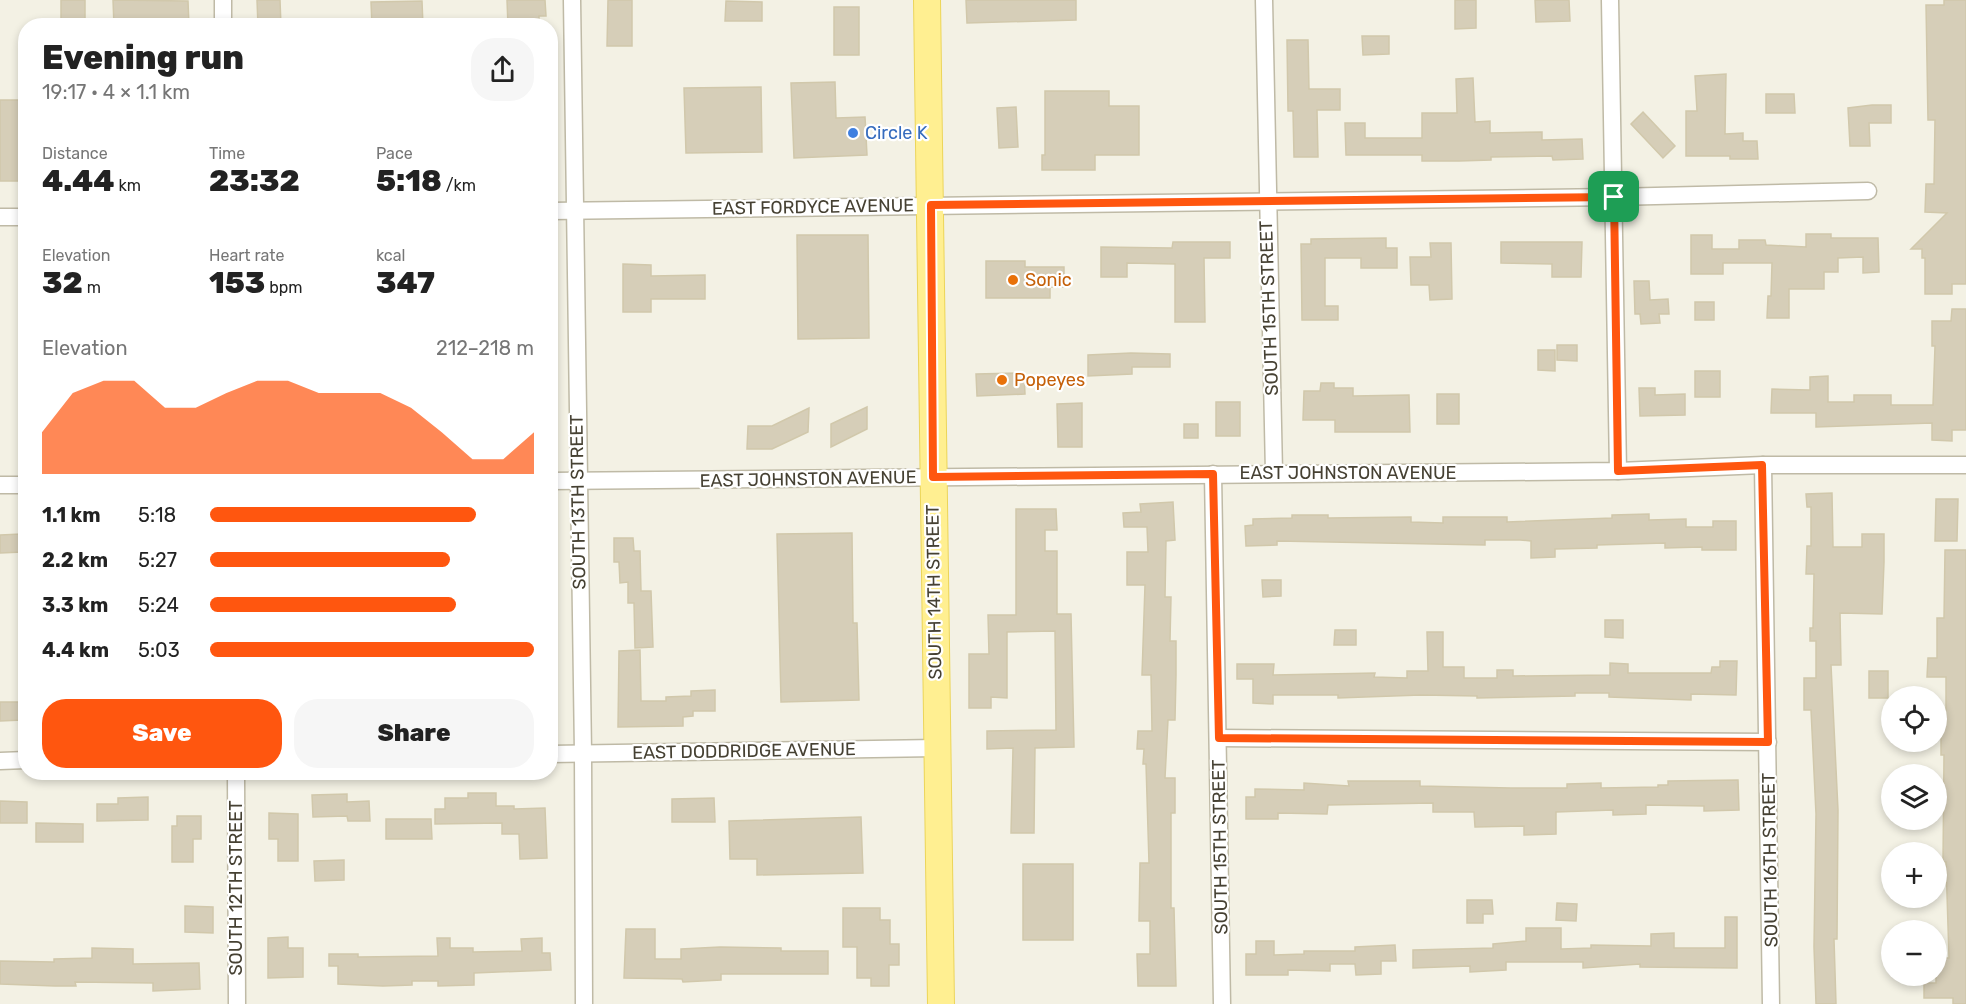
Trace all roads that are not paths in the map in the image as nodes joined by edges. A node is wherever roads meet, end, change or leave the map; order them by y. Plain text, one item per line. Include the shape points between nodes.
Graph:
1 (223, 0) edge
2 (572, 0) edge
3 (927, 0) edge
4 (1264, 0) edge
5 (1610, 0) edge
6 (223, 18) edge
7 (1868, 191) dead end
8 (1614, 197) junction
9 (1266, 201) junction
10 (931, 205) junction
11 (558, 211) edge
12 (574, 211) junction
13 (0, 217) edge
14 (18, 217) edge
15 (1762, 465) junction
16 (1966, 465) edge
17 (1618, 471) junction
18 (1274, 473) junction
19 (1213, 474) junction
20 (933, 477) junction
21 (558, 481) edge
22 (578, 481) junction
23 (0, 485) edge
24 (18, 485) edge
25 (1219, 738) junction
26 (1768, 742) junction
27 (937, 748) junction
28 (583, 753) junction
29 (558, 754) edge
30 (18, 760) edge
31 (0, 761) edge
32 (236, 780) edge
33 (237, 1004) edge
34 (584, 1004) edge
35 (941, 1004) edge
36 (1221, 1004) edge
37 (1771, 1004) edge

1 - 6 street
2 - 12 street, SOUTH 13TH STREET
3 - 10 main road, SOUTH 14TH STREET
4 - 9 street, SOUTH 15TH STREET
5 - 8 street
7 - 8 street, EAST FORDYCE AVENUE
8 - 9 street, EAST FORDYCE AVENUE
8 - 17 street
9 - 10 street, EAST FORDYCE AVENUE
9 - 18 street, SOUTH 15TH STREET
10 - 12 street, EAST FORDYCE AVENUE
10 - 20 main road, SOUTH 14TH STREET
11 - 12 street, EAST FORDYCE AVENUE
12 - 22 street, SOUTH 13TH STREET
13 - 14 street
15 - 16 street, EAST JOHNSTON AVENUE
15 - 17 street, EAST JOHNSTON AVENUE
15 - 26 street, SOUTH 16TH STREET
17 - 18 street, EAST JOHNSTON AVENUE
18 - 19 street, EAST JOHNSTON AVENUE
19 - 20 street, EAST JOHNSTON AVENUE
19 - 25 street, SOUTH 15TH STREET
20 - 22 street, EAST JOHNSTON AVENUE
20 - 27 main road, SOUTH 14TH STREET
21 - 22 street, EAST JOHNSTON AVENUE
22 - 28 street, SOUTH 13TH STREET
23 - 24 street
25 - 26 street
25 - 36 street, SOUTH 15TH STREET
26 - 37 street, SOUTH 16TH STREET
27 - 28 street, EAST DODDRIDGE AVENUE
27 - 35 main road, SOUTH 14TH STREET
28 - 29 street, EAST DODDRIDGE AVENUE
28 - 34 street, SOUTH 13TH STREET
30 - 31 street
32 - 33 street, SOUTH 12TH STREET

